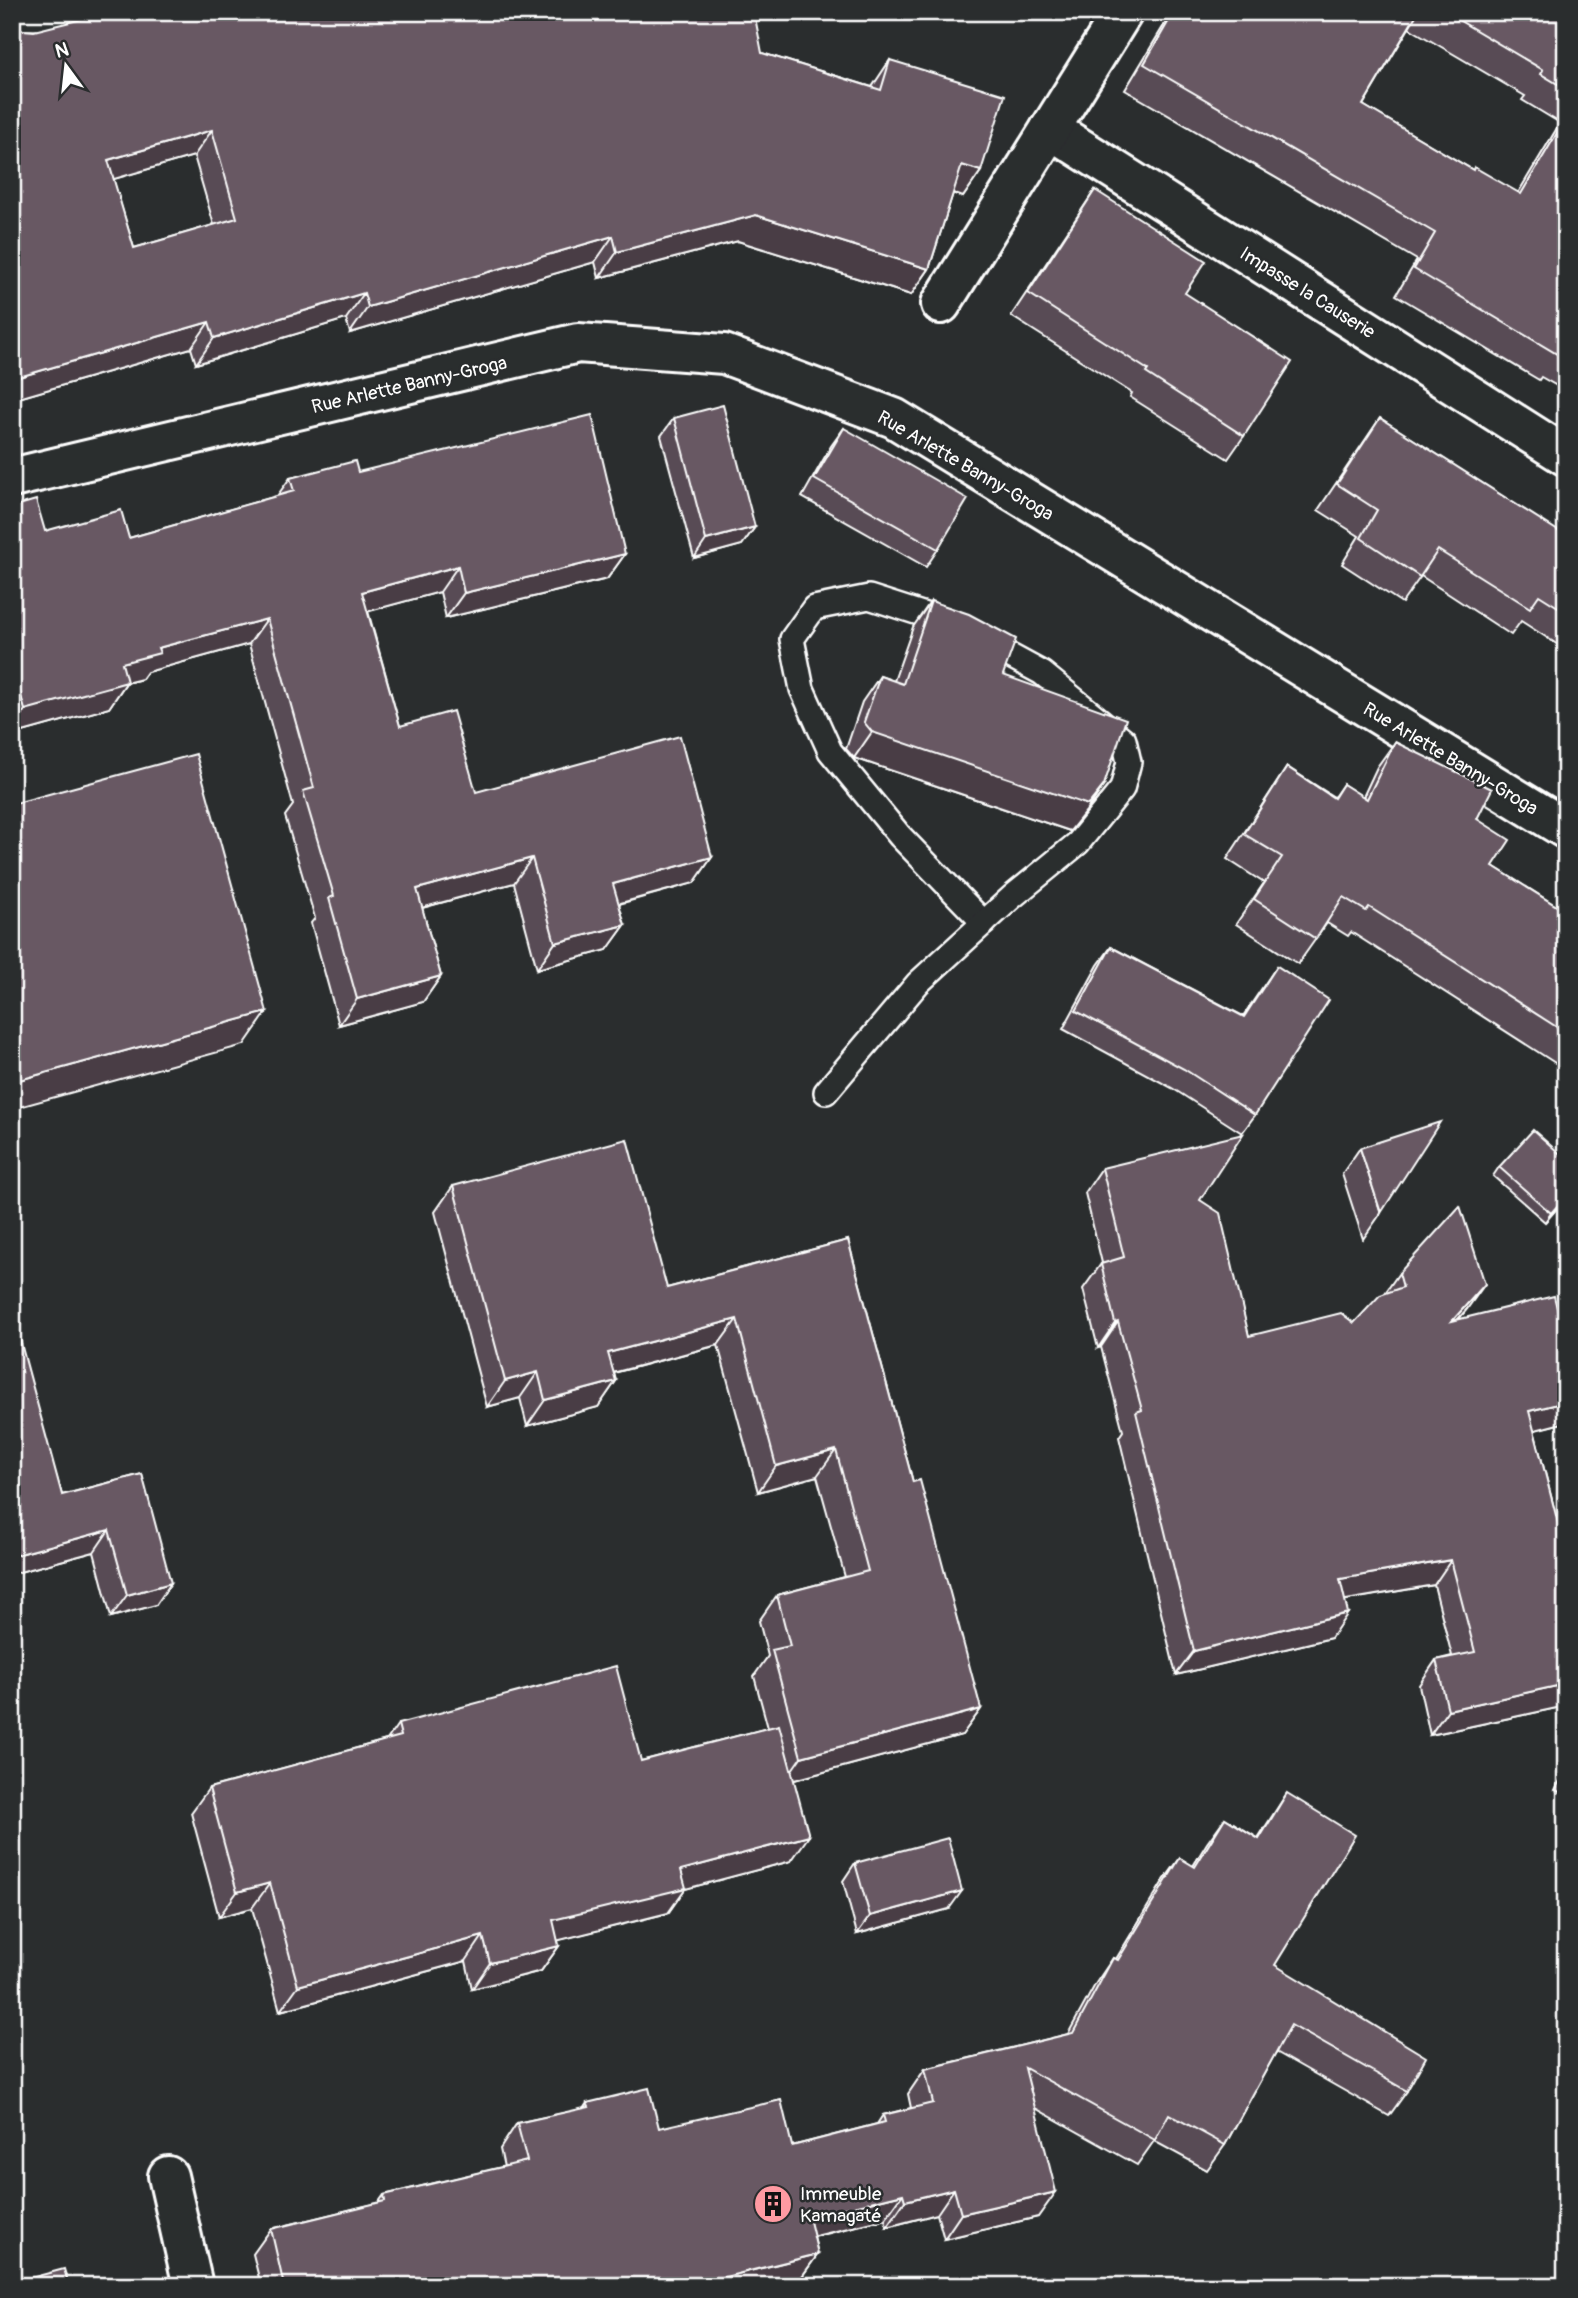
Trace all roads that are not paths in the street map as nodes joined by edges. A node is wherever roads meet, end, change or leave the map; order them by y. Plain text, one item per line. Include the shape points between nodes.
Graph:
1 (107, 12) edge
2 (1123, 12) edge
3 (12, 35) edge
4 (1050, 129) junction
5 (941, 304) dead end
6 (1566, 456) edge
7 (12, 478) edge
8 (1566, 829) edge
9 (984, 923) junction
10 (826, 1092) dead end
11 (168, 2176) dead end
12 (193, 2286) edge

1 - 3 street
2 - 4 street
4 - 5 street
4 - 6 street, Impasse la Causerie
7 - 8 street, Rue Arlette Banny-Groga via 578,344 724,354 894,418
9 - 9 lane via 1078,844 1122,789 1129,762 1124,740 1042,673 944,620 869,597 814,608 792,639 802,689 830,751 900,836
9 - 10 lane via 918,983
11 - 12 street

